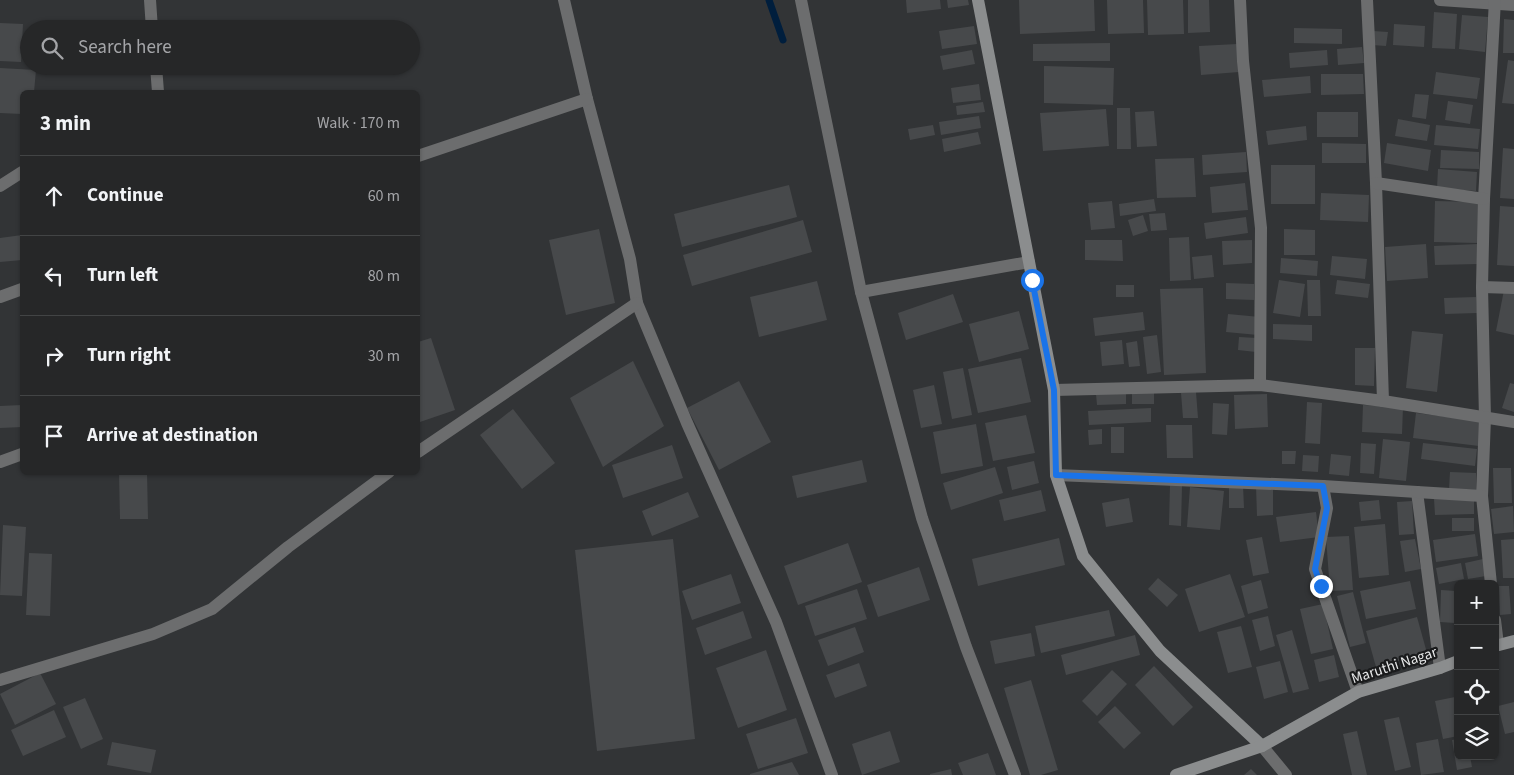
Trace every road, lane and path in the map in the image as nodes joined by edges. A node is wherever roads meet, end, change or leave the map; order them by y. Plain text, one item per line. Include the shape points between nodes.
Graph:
1 (150, 0) edge
2 (564, 0) edge
3 (801, 0) edge
4 (978, 0) edge
5 (1240, 0) edge
6 (1367, 0) edge
7 (1440, 0) edge
8 (1495, 2) edge
9 (1514, 5) edge
10 (151, 20) edge
11 (157, 75) edge
12 (158, 90) edge
13 (587, 99) junction
14 (420, 155) edge
15 (20, 173) edge
16 (1376, 184) junction
17 (0, 186) edge
18 (1484, 199) junction
19 (1029, 262) junction
20 (1482, 287) junction
21 (1514, 288) edge
22 (20, 290) edge
23 (861, 292) junction
24 (0, 297) edge
25 (636, 303) junction
26 (1260, 385) junction
27 (1054, 390) junction
28 (1383, 401) junction
29 (1485, 418) junction
30 (1514, 422) edge
31 (420, 451) edge
32 (20, 455) edge
33 (0, 462) edge
34 (385, 475) edge
35 (1056, 475) junction
36 (1323, 486) junction
37 (1417, 492) junction
38 (1482, 496) junction
39 (1492, 580) edge
40 (1514, 640) edge
41 (1499, 645) edge
42 (1454, 663) edge
43 (1440, 668) junction
44 (0, 680) edge
45 (1358, 692) junction
46 (1262, 746) junction
47 (832, 775) edge
48 (1015, 775) edge
49 (1176, 775) edge
50 (1286, 775) edge

1 - 10 street
2 - 13 street
3 - 23 street
4 - 19 street
5 - 26 street via 1243,61 1261,228
6 - 16 street
7 - 8 street
8 - 9 street
8 - 18 street
11 - 12 street
13 - 14 street
13 - 25 street via 630,259
15 - 17 street
16 - 18 street
16 - 28 street
18 - 20 street
19 - 23 street
19 - 27 street
20 - 21 street
20 - 29 street
22 - 24 street
23 - 48 street via 922,518 966,647
25 - 31 street
25 - 47 street via 776,622
26 - 27 street
26 - 28 street
27 - 35 street
28 - 29 street
29 - 30 street
29 - 38 street
32 - 33 street
34 - 44 street via 212,609 153,634
35 - 36 street
35 - 46 street via 1083,556 1160,651
36 - 37 street
36 - 45 street via 1327,508 1315,569
37 - 38 street
37 - 43 street
38 - 39 street
40 - 41 street
42 - 43 street, Maruthi Nagar
43 - 45 street, Maruthi Nagar
45 - 46 street, Maruthi Nagar
46 - 49 street, Maruthi Nagar
46 - 50 street

